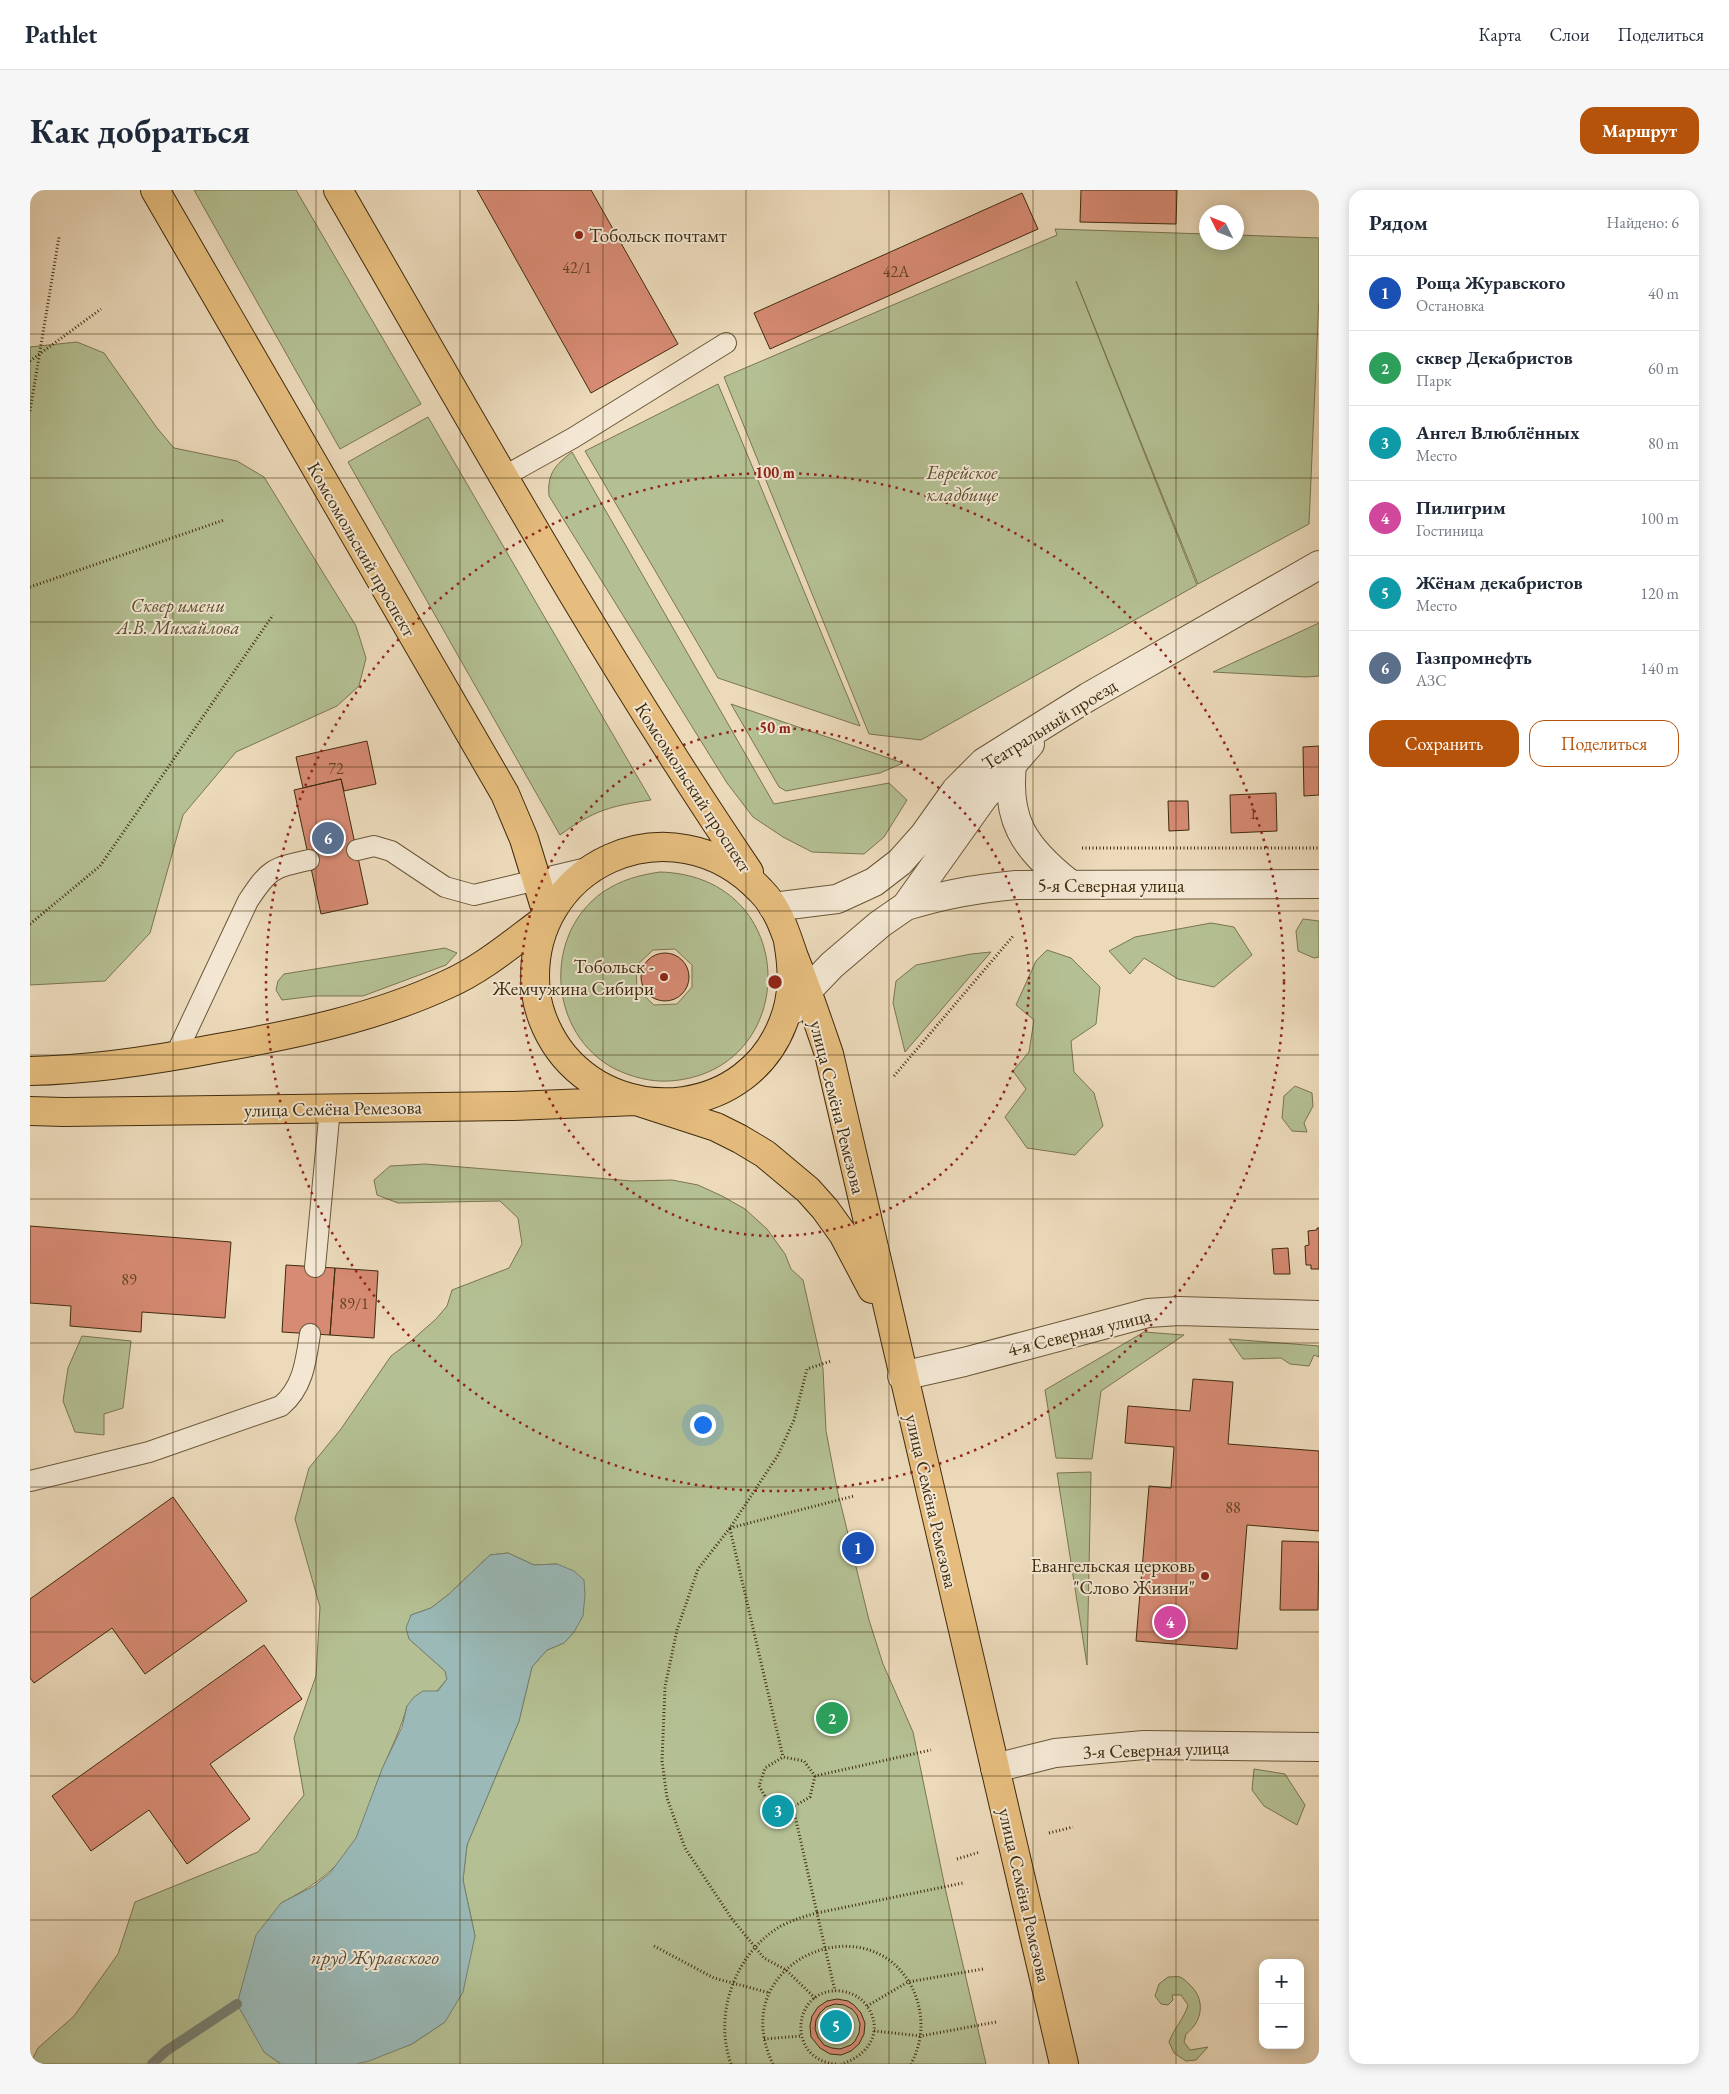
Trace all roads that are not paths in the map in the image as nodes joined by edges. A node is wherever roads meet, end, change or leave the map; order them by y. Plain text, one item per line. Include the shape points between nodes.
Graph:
1 (154, 190) edge
2 (338, 190) edge
3 (726, 343) dead end
4 (503, 477) junction
5 (1319, 565) edge
6 (1014, 754) junction
7 (357, 850) dead end
8 (310, 860) dead end
9 (595, 866) junction
10 (537, 880) junction
11 (1070, 884) junction
12 (1319, 884) edge
13 (768, 899) junction
14 (906, 906) junction
15 (548, 917) junction
16 (788, 940) junction
17 (807, 991) junction
18 (783, 1024) junction
19 (175, 1056) junction
20 (30, 1071) edge
21 (636, 1101) junction
22 (330, 1108) junction
23 (30, 1111) edge
24 (315, 1267) dead end
25 (1319, 1315) edge
26 (310, 1334) dead end
27 (894, 1340) junction
28 (902, 1376) junction
29 (30, 1481) edge
30 (1319, 1747) edge
31 (995, 1768) junction
32 (1064, 2064) edge

1 - 10 main road, Комсомольский проспект via 505,794
2 - 4 main road, Комсомольский проспект
3 - 4 lane via 573,438
4 - 13 main road, Комсомольский проспект via 661,740
5 - 6 street, Театральный проезд via 1088,697 1045,726
6 - 11 street via 1011,788 1015,817 1028,846
6 - 13 street, Театральный проезд via 984,762 956,790 900,862 874,882 836,899
6 - 14 street
7 - 10 lane via 374,846 391,851 445,887 474,896
8 - 19 lane via 280,866 263,878 248,901
9 - 10 lane
9 - 13 main road via 637,849 684,848 727,862
9 - 15 main road via 576,880
10 - 15 main road, Комсомольский проспект
11 - 12 street, 5-я Северная улица
11 - 14 street, 5-я Северная улица via 975,889
13 - 16 main road, Комсомольский проспект
14 - 17 street via 837,960
15 - 19 main road via 469,973 426,993 374,1012 292,1035
15 - 21 main road via 536,953 535,977 537,1002 545,1025 556,1047 591,1082
16 - 17 main road, улица Семёна Ремезова
16 - 18 main road via 792,977 790,1001
17 - 18 street
17 - 27 main road, улица Семёна Ремезова via 829,1054
18 - 21 main road via 756,1065 716,1092 670,1104
19 - 20 main road via 63,1071
21 - 22 main road, улица Семёна Ремезова
21 - 27 main road via 716,1127 740,1139 765,1154 808,1190 843,1234 866,1273
22 - 23 main road, улица Семёна Ремезова
22 - 24 lane
25 - 28 street, 4-я Северная улица via 1148,1313
26 - 29 lane via 298,1384 292,1397 281,1406 148,1452
27 - 28 main road, улица Семёна Ремезова
28 - 31 main road, улица Семёна Ремезова
30 - 31 street, 3-я Северная улица via 1144,1745 1055,1753
31 - 32 main road, улица Семёна Ремезова

